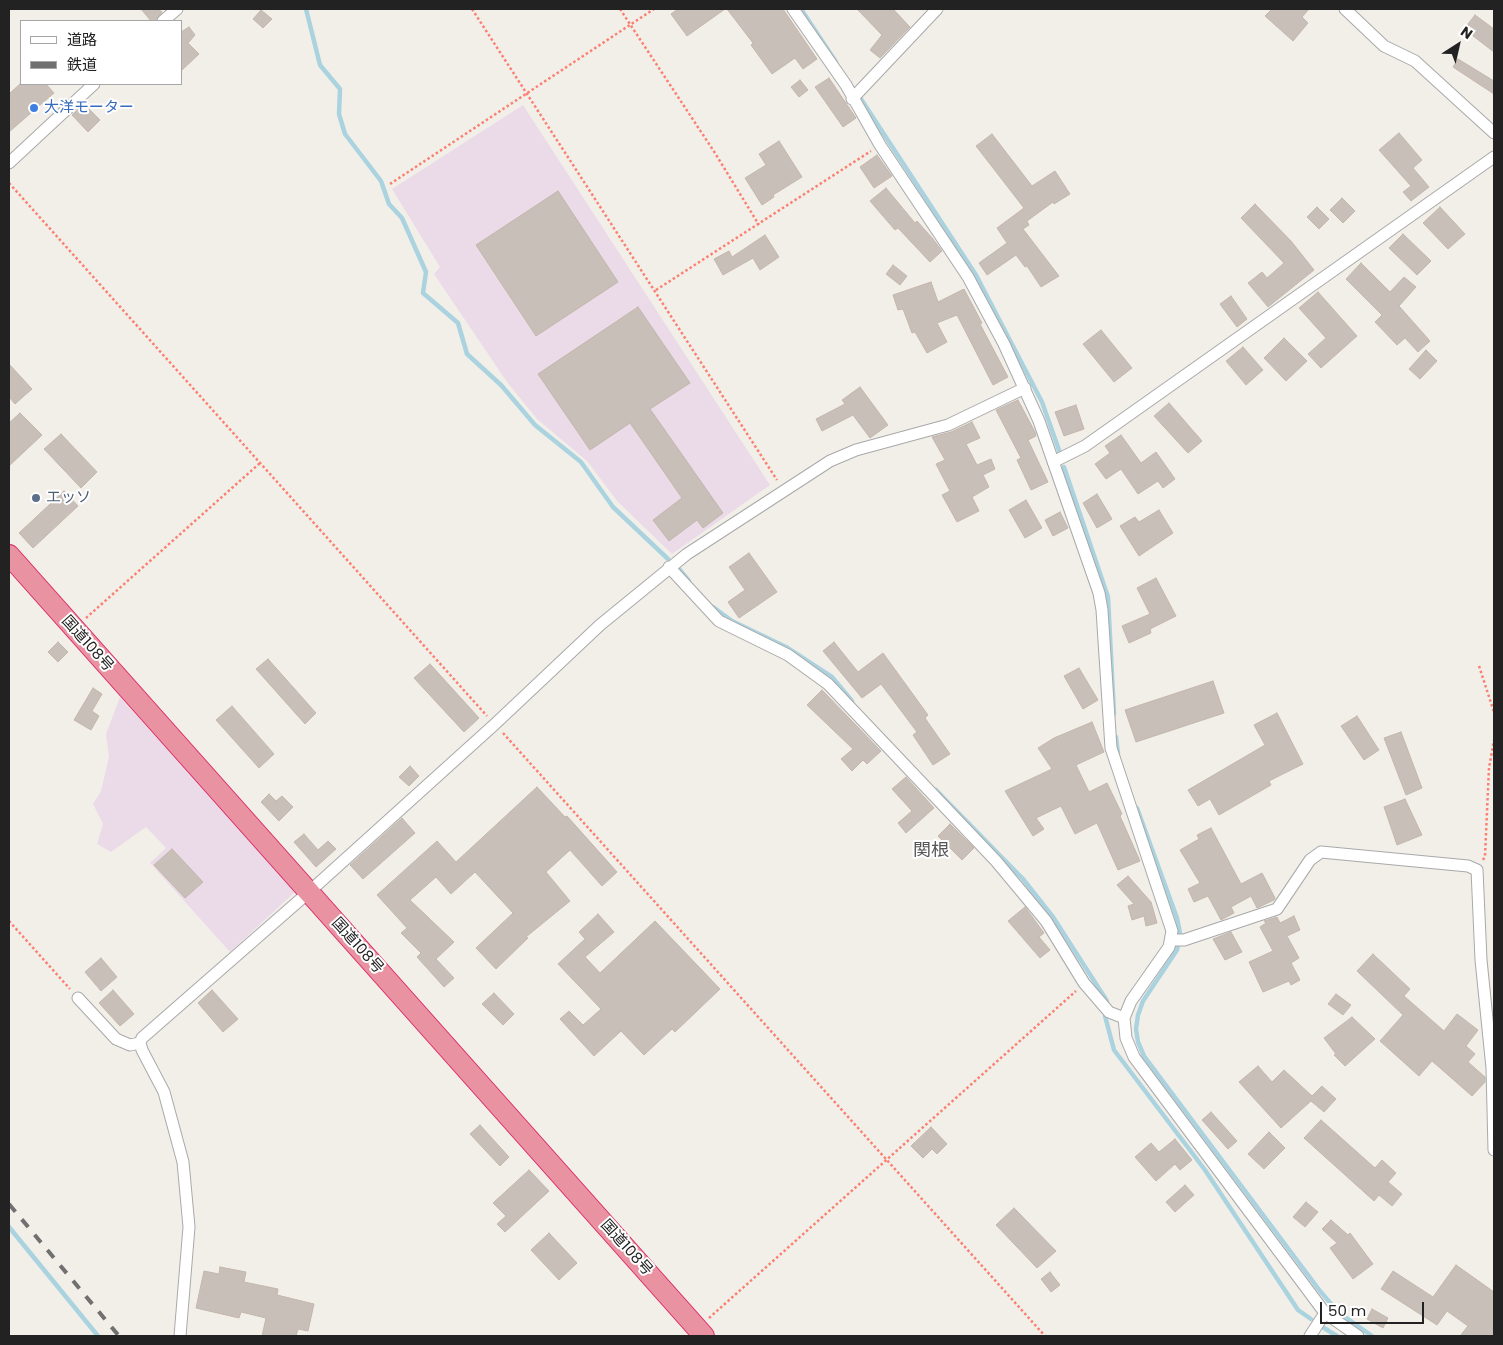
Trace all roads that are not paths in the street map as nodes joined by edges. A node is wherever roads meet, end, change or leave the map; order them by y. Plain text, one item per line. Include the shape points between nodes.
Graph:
1 (177, 9) edge
2 (793, 9) edge
3 (937, 9) edge
4 (1345, 9) edge
5 (164, 20) edge
6 (93, 85) edge
7 (852, 99) junction
8 (1494, 133) edge
9 (1494, 157) edge
10 (9, 163) edge
11 (1025, 388) junction
12 (1054, 462) junction
13 (9, 555) edge
14 (669, 567) junction
15 (309, 892) junction
16 (1176, 940) junction
17 (78, 998) road end
18 (1124, 1018) junction
19 (140, 1042) junction
20 (1494, 1150) edge
21 (1325, 1313) junction
22 (701, 1332) edge
23 (180, 1336) edge
24 (1310, 1336) edge
25 (1358, 1336) edge

1 - 5 street
2 - 7 street via 846,85
3 - 7 street
4 - 8 street via 1384,46 1415,60
6 - 10 street
7 - 11 street via 968,277
9 - 12 street via 1085,446
11 - 12 street
11 - 14 street via 948,425 856,450 830,461
12 - 16 street via 1099,593 1110,748
13 - 15 highway, 国道108号
14 - 15 street via 600,625
14 - 18 street via 719,621 788,655 828,684 996,861 1046,921 1084,983 1109,1012
15 - 19 street
15 - 22 highway, 国道108号
16 - 18 street via 1132,1001
16 - 20 street via 1277,909 1310,860 1321,852 1468,866 1476,870 1492,1068
17 - 19 street via 116,1039 130,1045
18 - 21 street via 1126,1038 1134,1058
19 - 23 street via 164,1092 183,1162 189,1227
21 - 24 street
21 - 25 street

